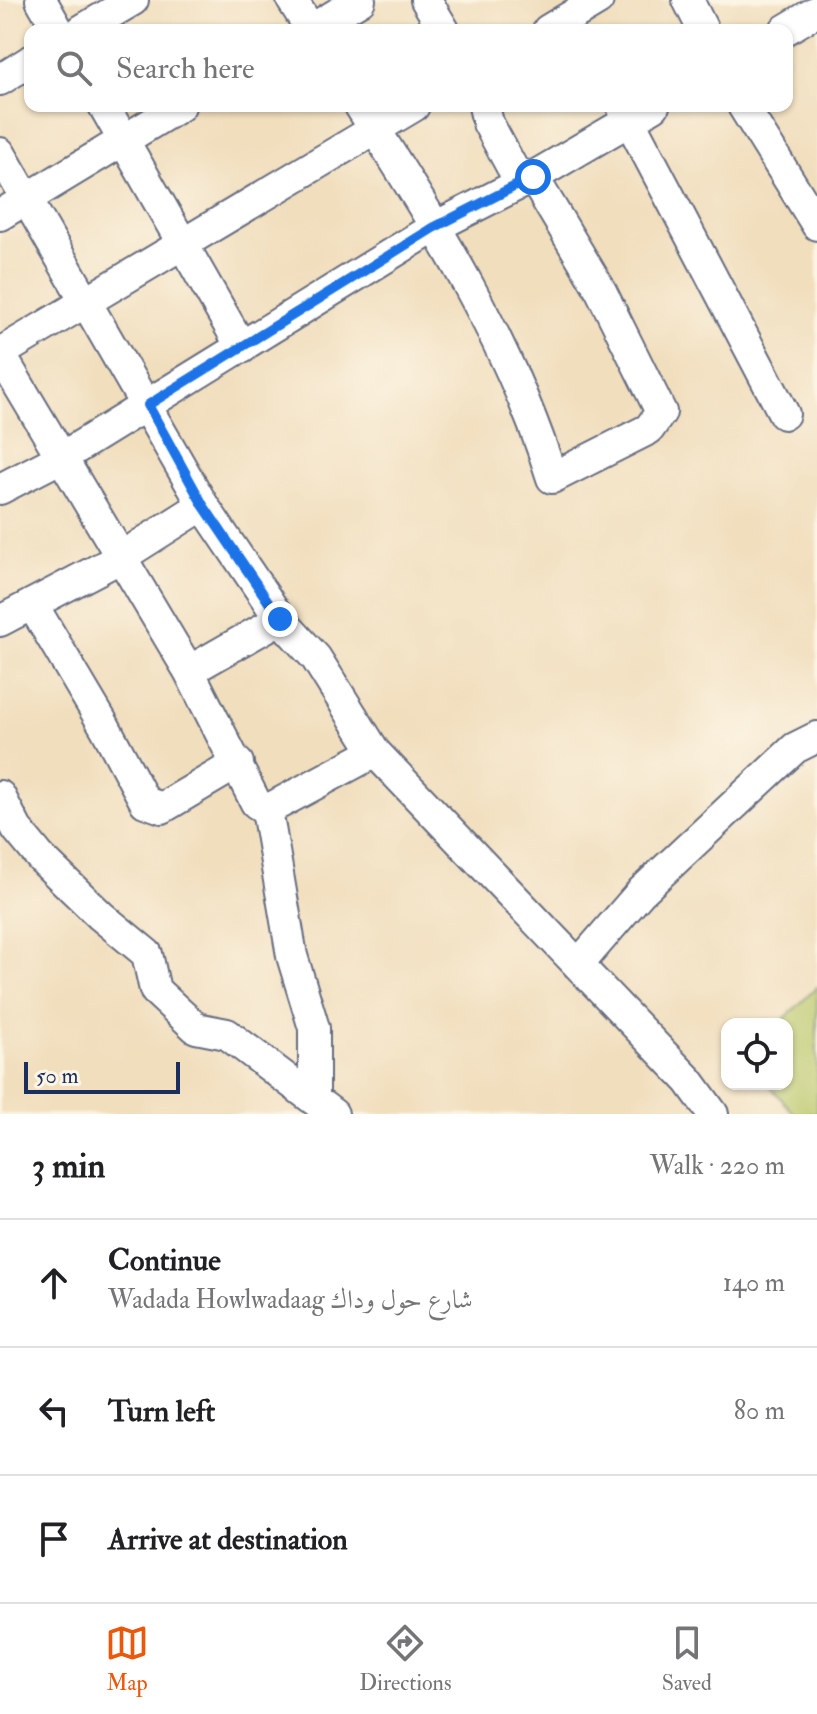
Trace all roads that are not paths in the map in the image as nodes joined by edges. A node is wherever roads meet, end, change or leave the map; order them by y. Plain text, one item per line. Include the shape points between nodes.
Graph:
1 (41, 0) edge
2 (133, 0) edge
3 (292, 0) edge
4 (360, 0) edge
5 (426, 0) edge
6 (598, 0) edge
7 (688, 0) edge
8 (817, 11) edge
9 (565, 19) edge
10 (55, 24) edge
11 (92, 24) edge
12 (306, 24) edge
13 (320, 24) edge
14 (440, 24) edge
15 (700, 24) edge
16 (793, 25) edge
17 (24, 65) edge
18 (0, 80) edge
19 (108, 112) edge
20 (170, 112) edge
21 (388, 112) edge
22 (485, 112) edge
23 (633, 112) edge
24 (635, 112) edge
25 (747, 112) edge
26 (367, 117) edge
27 (124, 139) junction
28 (0, 153) edge
29 (533, 177) junction
30 (27, 200) junction
31 (0, 215) edge
32 (817, 225) edge
33 (433, 228) junction
34 (182, 245) junction
35 (86, 303) junction
36 (242, 348) junction
37 (0, 353) edge
38 (148, 405) junction
39 (784, 414) dead end
40 (64, 456) junction
41 (0, 489) edge
42 (203, 505) junction
43 (122, 555) junction
44 (32, 604) junction
45 (280, 619) junction
46 (0, 621) edge
47 (189, 671) junction
48 (817, 737) edge
49 (375, 752) junction
50 (238, 763) junction
51 (0, 796) edge
52 (267, 810) junction
53 (578, 965) junction
54 (324, 1105) edge
55 (713, 1114) edge

1 - 10 street
2 - 11 street
3 - 12 street
4 - 13 street
5 - 14 street
6 - 9 street
7 - 15 street
8 - 16 street
17 - 18 street
19 - 27 street
20 - 27 street
21 - 26 street
22 - 29 street via 515,173
23 - 29 street
24 - 39 street
25 - 32 street
26 - 33 street
26 - 34 street
27 - 30 street
27 - 34 street
28 - 30 street
29 - 33 street
29 - 33 street via 600,289 661,412 649,429 607,451 552,478 499,346
30 - 31 street
30 - 35 street
33 - 36 street
34 - 35 street
34 - 36 street
35 - 37 street
35 - 38 street
36 - 38 street
37 - 40 street
38 - 40 street
38 - 42 street
40 - 41 street
40 - 43 street
42 - 43 street
42 - 45 street
43 - 44 street
43 - 47 street
44 - 46 street
44 - 50 street via 145,802 162,808
45 - 47 street
45 - 49 street via 316,658
47 - 50 street
48 - 53 street via 795,748 641,892
49 - 52 street
49 - 53 street
50 - 52 street via 256,803
51 - 54 street via 17,829 41,858 147,954 155,990 196,1028 227,1034
52 - 54 street via 292,956 314,1028
53 - 55 street via 689,1081

